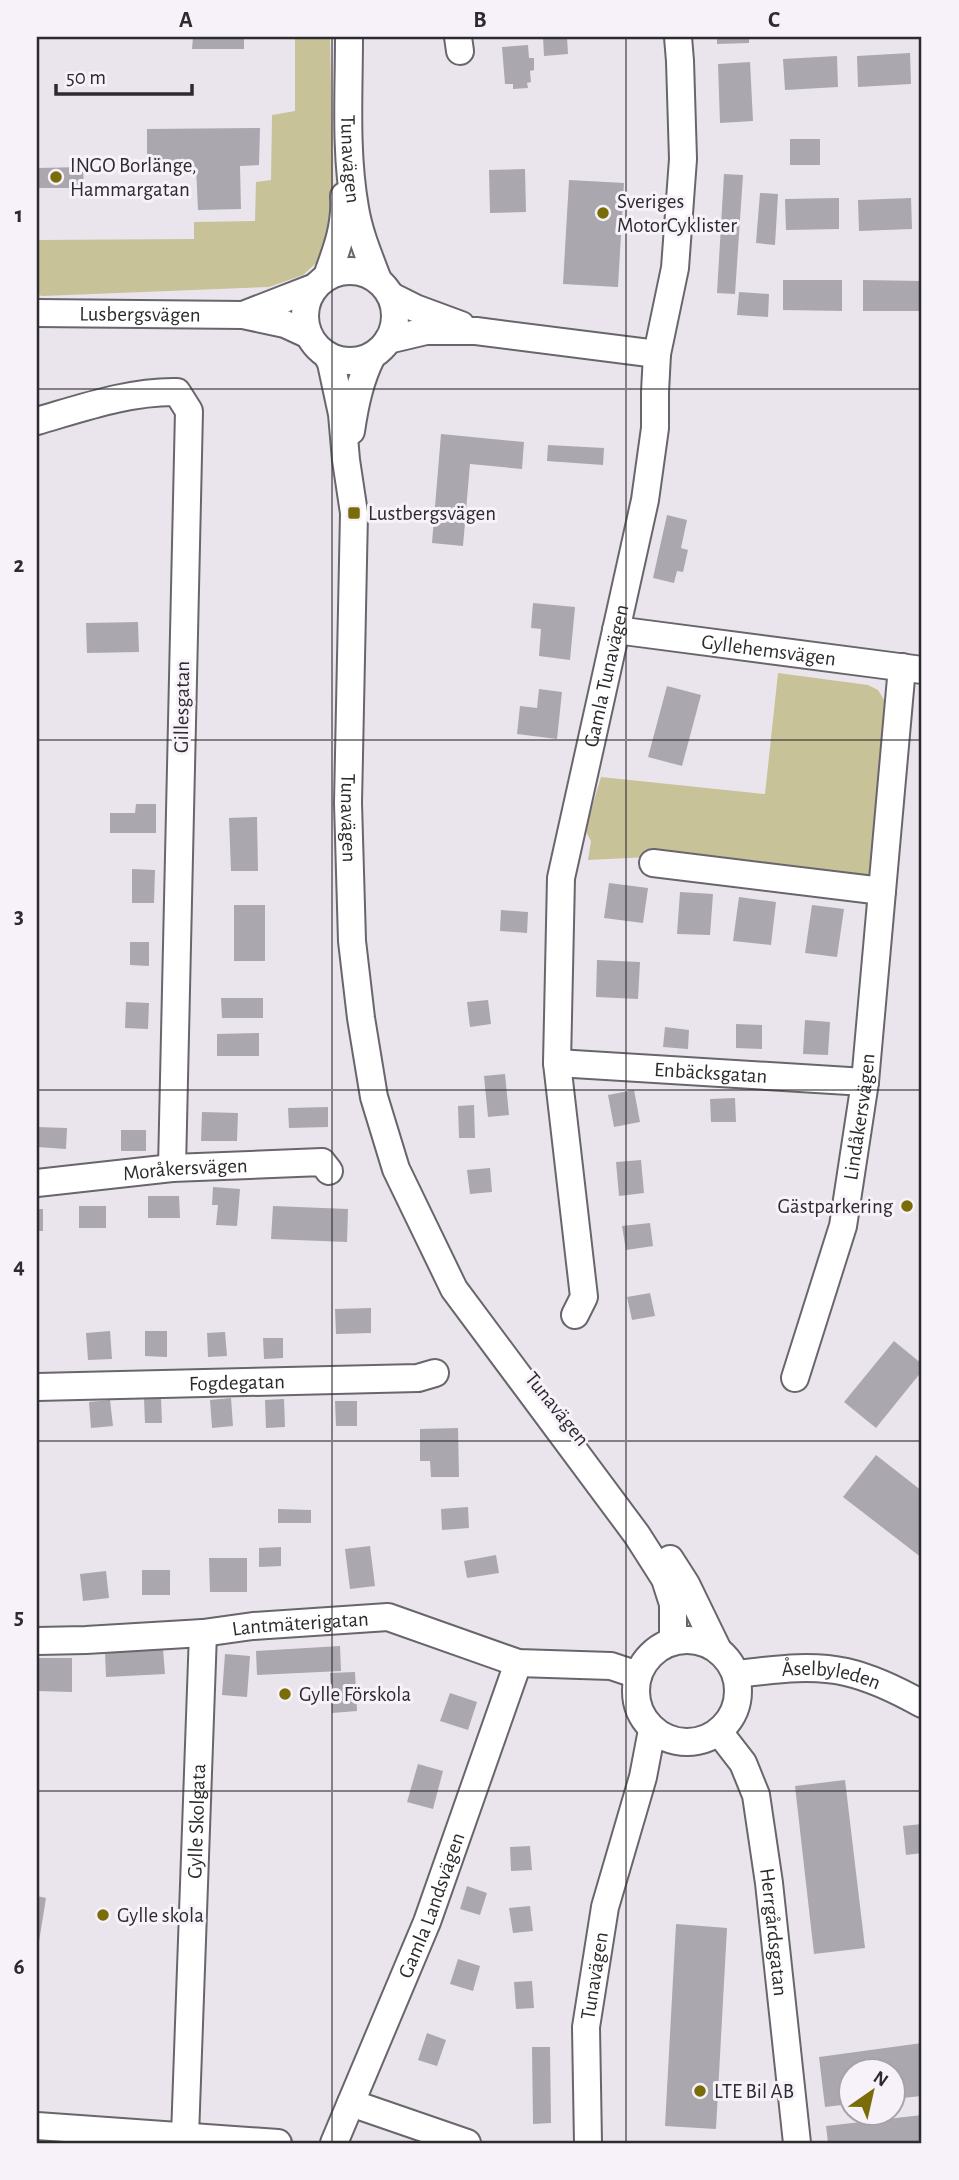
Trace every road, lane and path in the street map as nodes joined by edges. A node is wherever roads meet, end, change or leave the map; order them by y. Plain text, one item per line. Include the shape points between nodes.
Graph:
1 (341, 37) edge
2 (349, 37) edge
3 (678, 37) edge
4 (321, 281) junction
5 (385, 288) junction
6 (37, 313) edge
7 (243, 316) junction
8 (476, 331) junction
9 (309, 335) junction
10 (380, 348) junction
11 (657, 354) junction
12 (327, 355) junction
13 (37, 421) edge
14 (346, 460) junction
15 (616, 630) junction
16 (912, 669) edge
17 (653, 863) dead end
18 (882, 891) junction
19 (557, 1063) junction
20 (865, 1082) junction
21 (172, 1168) junction
22 (396, 1169) junction
23 (329, 1171) dead end
24 (37, 1183) edge
25 (575, 1315) dead end
26 (435, 1373) dead end
27 (796, 1378) dead end
28 (37, 1387) edge
29 (203, 1633) junction
30 (37, 1641) edge
31 (673, 1641) junction
32 (718, 1650) junction
33 (518, 1663) junction
34 (736, 1674) junction
35 (638, 1675) junction
36 (922, 1704) edge
37 (652, 1730) junction
38 (719, 1732) junction
39 (351, 2103) junction
40 (37, 2126) edge
41 (186, 2136) junction
42 (278, 2143) edge
43 (334, 2143) edge
44 (467, 2143) edge
45 (588, 2143) edge
46 (797, 2143) edge

1 - 4 street, Tunavägen via 345,209 341,239
2 - 5 street, Tunavägen via 349,152 355,208 362,237
3 - 11 street, Gamla Tunavägen via 683,159 675,268
4 - 5 street via 353,270 366,273
4 - 7 street, Lusbergsvägen
4 - 9 street via 306,303
5 - 8 street via 415,308
5 - 10 street via 395,311 394,326
6 - 7 street, Lusbergsvägen
7 - 9 street, Lusbergsvägen via 285,324
8 - 10 street via 426,331
8 - 11 street
9 - 12 street
10 - 12 street via 351,361
10 - 14 street, Tunavägen via 363,373
11 - 15 street, Gamla Tunavägen via 655,428 645,500
12 - 14 street, Tunavägen via 342,414
13 - 21 street, Gillesgatan via 160,392 177,392 189,411
14 - 22 street, Tunavägen via 354,513 348,803 352,941 374,1097
15 - 16 street, Gyllehemsvägen
15 - 19 street, Gamla Tunavägen via 561,878
16 - 18 street, Lindåkersvägen
17 - 18 street
18 - 20 street, Lindåkersvägen
19 - 20 street, Enbäcksgatan
19 - 25 street, Gamla Tunavägen via 584,1297
20 - 27 street, Lindåkersvägen via 843,1226
21 - 23 street, Moråkersvägen via 322,1162
21 - 24 street, Moråkersvägen
22 - 31 street, Tunavägen via 454,1289 655,1561 673,1604
22 - 32 street, Tunavägen via 459,1284 636,1509 686,1584
26 - 28 street, Fogdegatan via 418,1378
29 - 30 street, Lantmäterigatan
29 - 33 street, Lantmäterigatan via 388,1617
29 - 41 street, Gylle Skolgata
31 - 32 street via 705,1642
31 - 35 street via 658,1648
32 - 34 street
33 - 35 street, Lantmäterigatan via 611,1666
33 - 39 street, Gamla Landsvägen via 427,1922
34 - 36 street, Åselbyleden via 775,1669 846,1672
34 - 38 street via 737,1706
35 - 37 street via 637,1704
37 - 38 street via 678,1742 700,1741
37 - 45 street, Tunavägen via 606,1907 586,2027
38 - 46 street, Herrgårdsgatan via 743,1763 756,1795
39 - 43 street, Gamla Landsvägen
39 - 44 street
40 - 41 street
41 - 42 street

